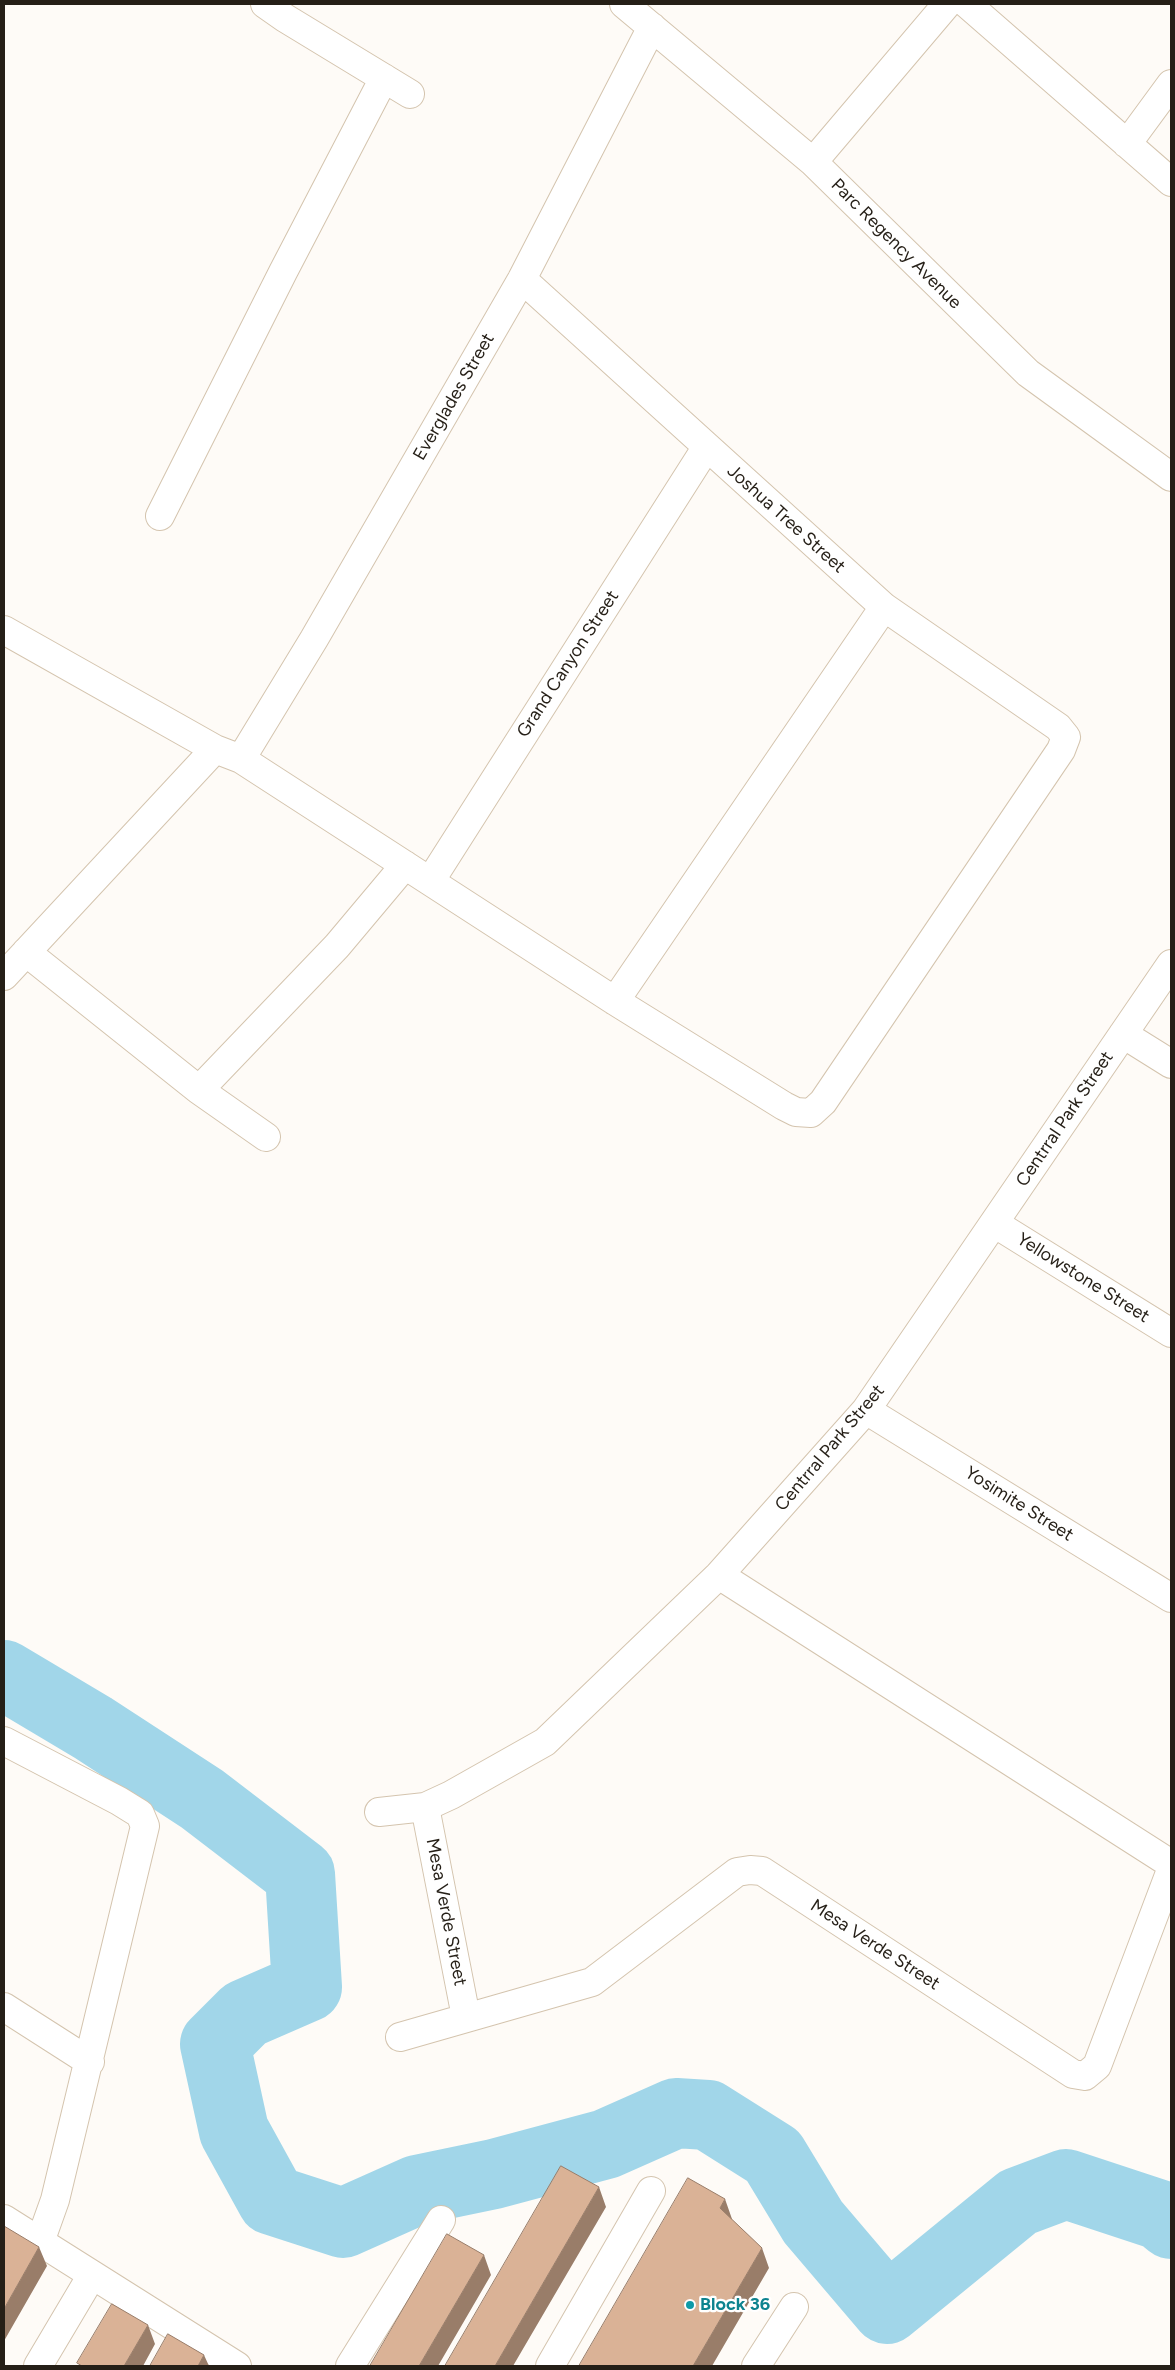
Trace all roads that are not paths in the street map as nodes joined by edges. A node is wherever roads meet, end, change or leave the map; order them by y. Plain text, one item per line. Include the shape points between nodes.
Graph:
1 (265, 4) edge
2 (624, 4) edge
3 (947, 4) edge
4 (967, 4) edge
5 (652, 27) junction
6 (384, 78) junction
7 (1171, 84) edge
8 (410, 94) dead end
9 (1127, 144) junction
10 (813, 162) junction
11 (1171, 182) edge
12 (522, 279) junction
13 (706, 448) junction
14 (1171, 477) edge
15 (160, 516) dead end
16 (884, 607) junction
17 (4, 630) edge
18 (215, 749) junction
19 (241, 759) junction
20 (405, 865) junction
21 (430, 880) junction
22 (26, 952) junction
23 (1171, 964) edge
24 (4, 976) edge
25 (615, 1001) junction
26 (1123, 1034) junction
27 (1171, 1064) edge
28 (199, 1090) junction
29 (266, 1137) dead end
30 (994, 1223) junction
31 (1171, 1333) edge
32 (866, 1410) junction
33 (719, 1575) junction
34 (1171, 1598) edge
35 (4, 1741) edge
36 (426, 1807) junction
37 (379, 1812) dead end
38 (1171, 1864) edge
39 (1171, 1870) edge
40 (4, 2007) edge
41 (466, 2018) junction
42 (400, 2037) dead end
43 (90, 2062) junction
44 (651, 2192) dead end
45 (4, 2219) edge
46 (441, 2220) dead end
47 (40, 2242) junction
48 (92, 2275) junction
49 (794, 2307) dead end
50 (38, 2366) edge
51 (237, 2366) edge
52 (350, 2366) edge
53 (550, 2366) edge
54 (756, 2366) edge

1 - 6 street
2 - 5 street, Parc Regency Avenue
3 - 10 street
4 - 9 street
5 - 10 street, Parc Regency Avenue
5 - 12 street, Everglades Street
6 - 8 street
6 - 15 street
7 - 9 street
9 - 11 street
10 - 14 street, Parc Regency Avenue via 1028,373
12 - 13 street, Joshua Tree Street
12 - 19 street, Everglades Street
13 - 16 street, Joshua Tree Street
13 - 21 street, Grand Canyon Street
16 - 25 street
16 - 25 street, Joshua Tree Street via 1058,727 1066,737 823,1102 811,1113 796,1112
17 - 18 street
18 - 19 street
18 - 22 street
19 - 20 street
20 - 21 street
20 - 28 street via 337,946
21 - 25 street
22 - 24 street
22 - 28 street
23 - 26 street, Centrral Park Street
26 - 27 street
26 - 30 street, Centrral Park Street
28 - 29 street
30 - 31 street, Yellowstone Street
30 - 32 street, Centrral Park Street
32 - 33 street, Centrral Park Street
32 - 34 street, Yosimite Street
33 - 36 street, Centrral Park Street via 545,1742
33 - 38 street
35 - 43 street via 119,1801 140,1814 145,1826
36 - 37 street, Centrral Park Street
36 - 41 street, Mesa Verde Street
39 - 41 street, Mesa Verde Street via 1097,2066 1085,2076 1073,2074 762,1871 737,1872 592,1982
40 - 43 street
41 - 42 street, Mesa Verde Street
43 - 47 street via 55,2200
44 - 53 street
45 - 47 street
46 - 52 street
47 - 48 street
48 - 50 street
48 - 51 street
49 - 54 street

